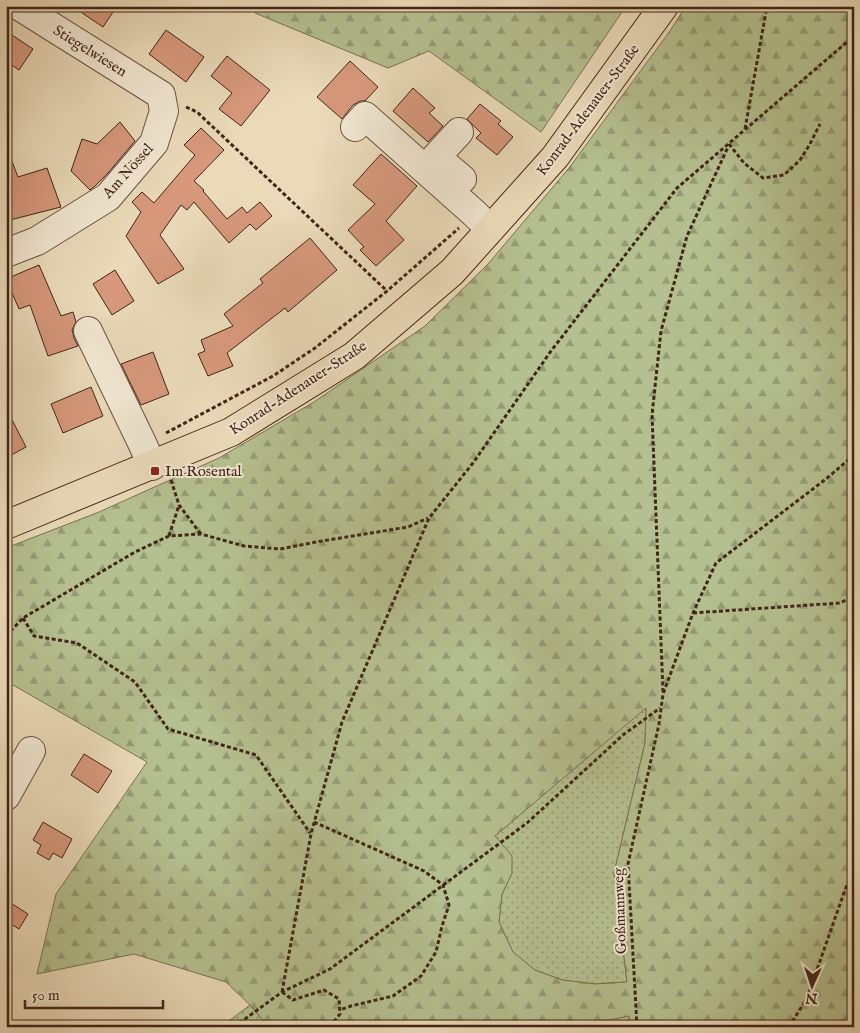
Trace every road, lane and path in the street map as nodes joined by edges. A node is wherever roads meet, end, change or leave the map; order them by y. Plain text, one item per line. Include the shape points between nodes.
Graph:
1 (19, 6) edge
2 (622, 6) edge
3 (664, 6) edge
4 (767, 6) edge
5 (637, 13) dead end
6 (854, 36) edge
7 (161, 95) junction
8 (820, 124) dead end
9 (355, 127) dead end
10 (745, 129) junction
11 (459, 132) dead end
12 (729, 144) junction
13 (489, 219) junction
14 (6, 253) edge
15 (387, 290) junction
16 (88, 331) dead end
17 (854, 455) edge
18 (153, 457) junction
19 (179, 505) junction
20 (429, 518) junction
21 (6, 525) edge
22 (201, 534) junction
23 (169, 536) junction
24 (854, 596) edge
25 (693, 612) junction
26 (23, 618) junction
27 (6, 636) edge
28 (663, 694) junction
29 (660, 708) junction
30 (31, 751) dead end
31 (6, 796) edge
32 (314, 822) junction
33 (311, 834) junction
34 (854, 875) edge
35 (444, 885) junction
36 (282, 992) junction
37 (340, 1010) junction
38 (234, 1027) edge
39 (330, 1027) edge
40 (636, 1027) edge
41 (788, 1027) edge

1 - 7 street, Stiegelwiesen
2 - 5 path
3 - 13 main road, Konrad-Adenauer-Straße via 555,158
4 - 10 path
6 - 10 path
7 - 14 street, Am Nössel via 164,111 154,143 108,197 37,241
7 - 15 path via 196,112
8 - 12 path via 800,160 784,175 763,178
9 - 13 street via 365,116
10 - 12 path
11 - 13 street via 436,157
12 - 20 path via 677,188 551,351 473,463
12 - 28 path via 687,236 661,330 652,415
13 - 15 path
13 - 18 main road, Konrad-Adenauer-Straße via 452,272 354,356 231,432
15 - 18 path via 315,348
16 - 18 street
17 - 25 path via 716,563
18 - 19 path
18 - 21 main road, Konrad-Adenauer-Straße
19 - 22 path
19 - 23 path
20 - 22 path via 408,527 280,549 244,546
20 - 32 path via 342,722
22 - 23 path
23 - 26 path via 135,552
24 - 25 path via 840,603
25 - 28 path
26 - 27 path
26 - 33 path via 34,636 78,642 135,682 168,729 256,755
28 - 29 path, Goßmannweg
29 - 35 path via 623,734 527,823
29 - 40 path, Goßmannweg via 628,864
30 - 31 street
32 - 33 path
32 - 35 path via 424,871
33 - 36 path
34 - 41 path via 846,888 807,998
35 - 36 path via 330,969
35 - 37 path via 449,905 436,952 420,976 393,996
36 - 37 path via 293,1000 324,990 339,999
36 - 38 path
37 - 39 path

